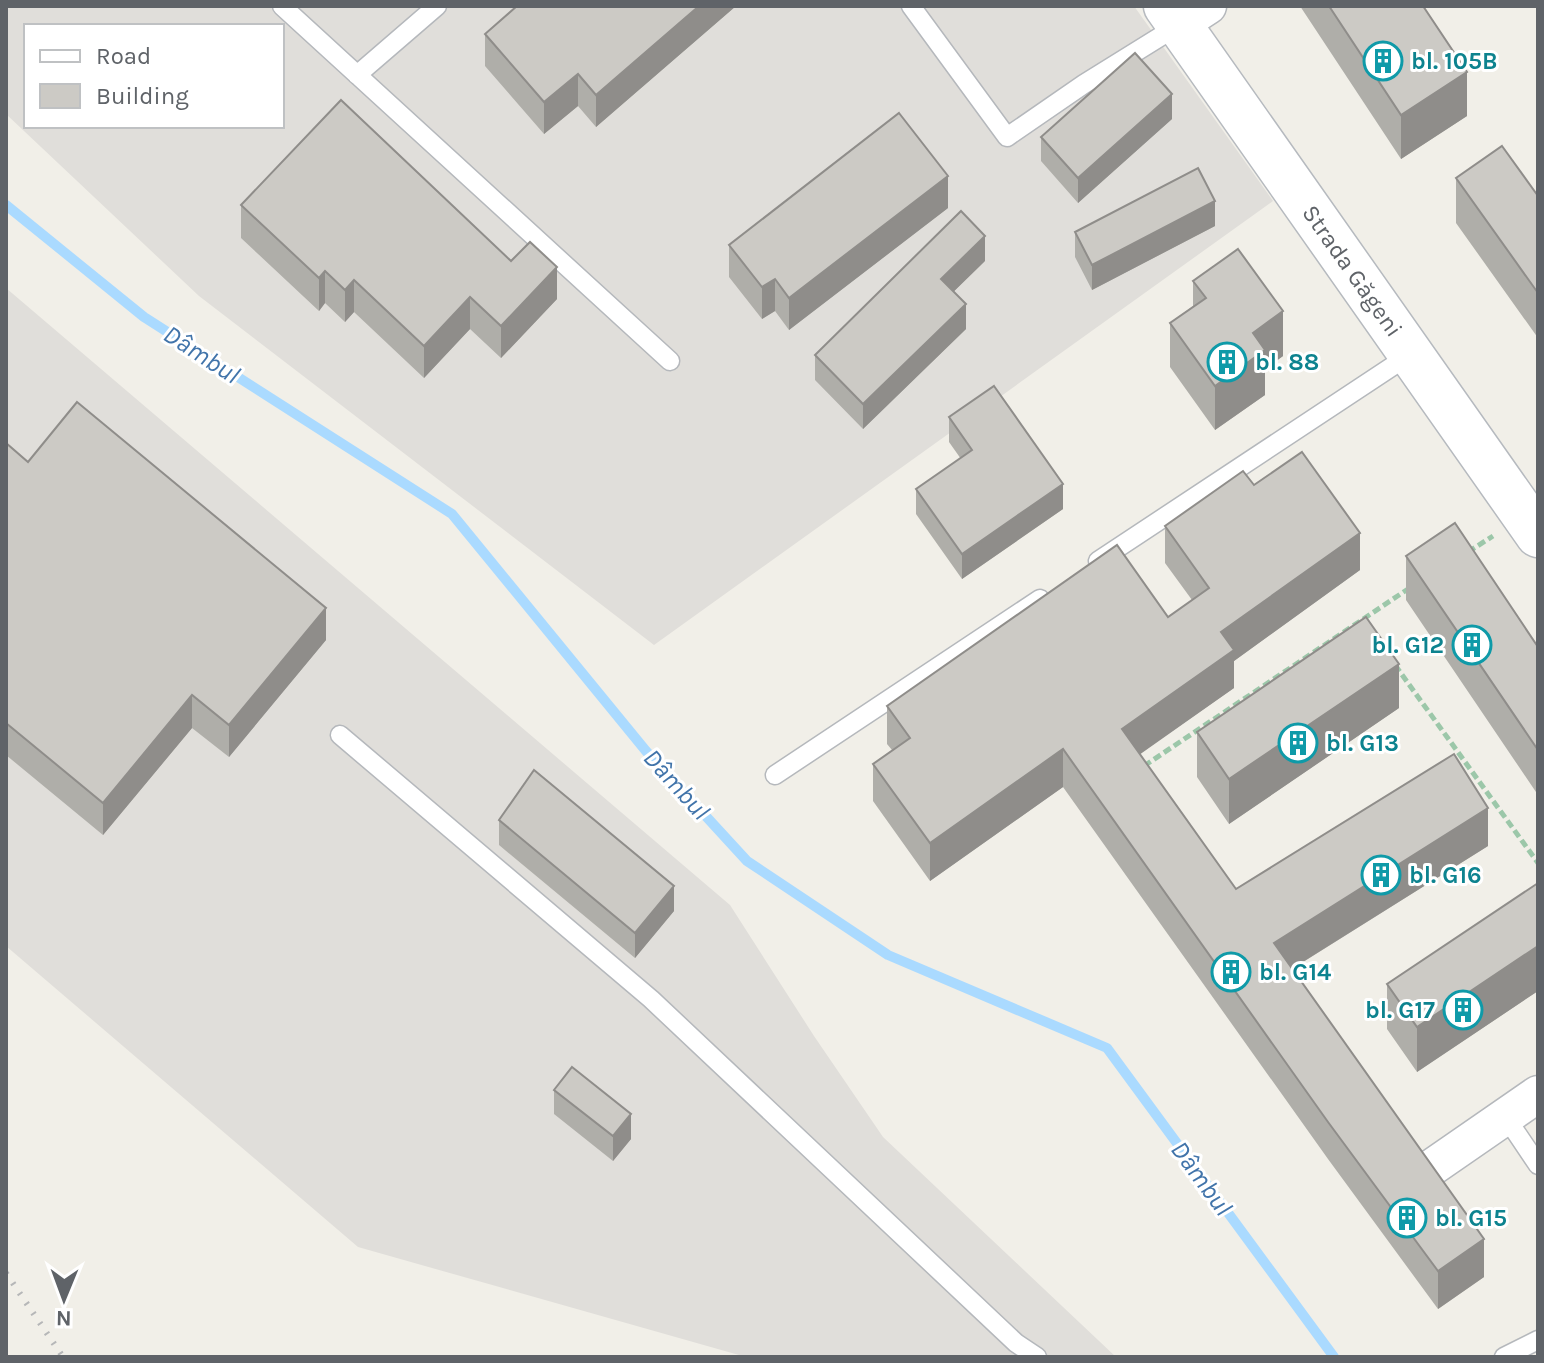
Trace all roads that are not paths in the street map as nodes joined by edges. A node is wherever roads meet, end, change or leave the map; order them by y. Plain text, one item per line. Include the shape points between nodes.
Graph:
1 (282, 6) edge
2 (437, 6) edge
3 (911, 6) edge
4 (1184, 12) edge
5 (357, 75) junction
6 (1411, 354) junction
7 (670, 361) dead end
8 (1531, 526) edge
9 (1080, 573) edge
10 (1053, 590) edge
11 (340, 735) dead end
12 (775, 775) dead end
13 (1538, 1094) edge
14 (1505, 1116) junction
15 (1538, 1165) edge
16 (1431, 1168) edge
17 (1538, 1340) edge
18 (1037, 1357) edge
19 (1504, 1357) edge

1 - 5 lane
2 - 5 lane
3 - 4 lane via 1007,137
4 - 6 main road, Strada Găgeni
5 - 7 lane
6 - 8 main road, Strada Găgeni
6 - 9 lane
10 - 12 lane
11 - 18 lane via 651,999 1016,1343
13 - 14 street
14 - 15 lane
14 - 16 street
17 - 19 lane

